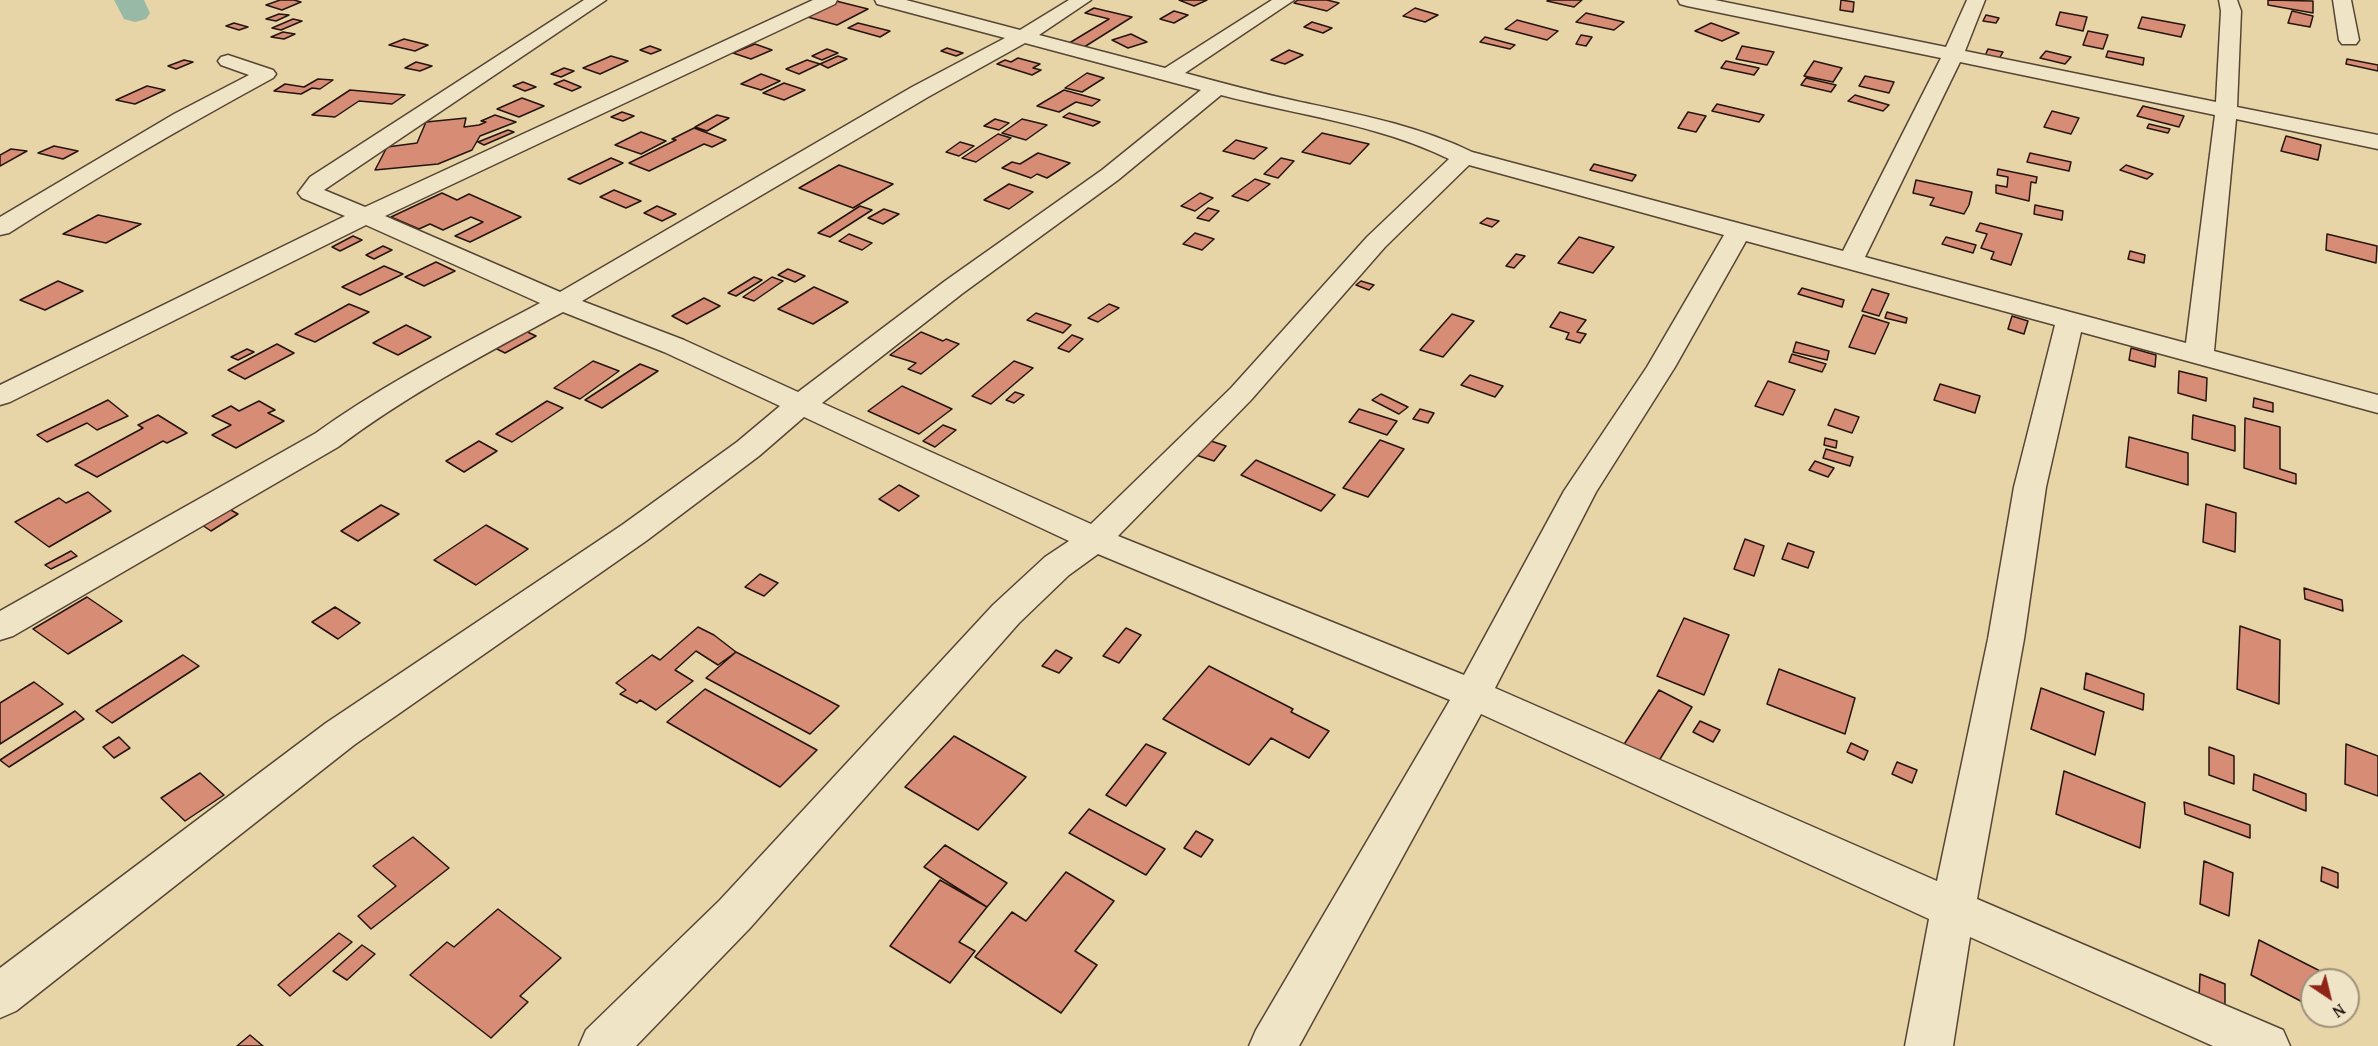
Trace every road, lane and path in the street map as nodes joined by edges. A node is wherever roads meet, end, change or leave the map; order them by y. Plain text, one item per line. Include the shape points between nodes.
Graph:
1 (597, 0) edge
2 (828, 0) edge
3 (884, 0) edge
4 (1082, 0) edge
5 (1285, 0) edge
6 (1687, 0) edge
7 (1976, 0) edge
8 (2228, 0) edge
9 (2342, 0) edge
10 (1022, 37) junction
11 (2349, 40) dead end
12 (1953, 56) junction
13 (228, 61) dead end
14 (1168, 75) junction
15 (1217, 88) junction
16 (2226, 112) junction
17 (2378, 142) edge
18 (1464, 157) junction
19 (365, 216) junction
20 (0, 228) edge
21 (1738, 232) junction
22 (1850, 262) junction
23 (561, 302) junction
24 (2070, 321) junction
25 (2199, 356) junction
26 (0, 396) edge
27 (2378, 404) edge
28 (800, 405) junction
29 (1095, 540) junction
30 (0, 627) edge
31 (1473, 694) junction
32 (1953, 909) junction
33 (0, 996) edge
34 (603, 1046) edge
35 (1273, 1046) edge
36 (1929, 1046) edge
37 (2266, 1046) edge

1 - 19 street via 318,182 310,193
2 - 19 street
3 - 10 street
4 - 10 street
5 - 14 street
6 - 12 street
7 - 12 street
8 - 16 street via 2231,11
9 - 11 street
10 - 14 street
10 - 23 street via 920,92
12 - 16 street
12 - 22 street
13 - 20 street via 266,74 172,124
14 - 15 street
15 - 18 street via 1398,130
15 - 28 street via 1110,175 954,287
16 - 17 street
16 - 25 street
18 - 21 street
18 - 29 street via 1376,242 1241,394
19 - 23 street
19 - 26 street
21 - 22 street
21 - 31 street via 1661,368 1580,491
22 - 24 street
23 - 28 street via 674,346
23 - 30 street via 406,386 327,440
24 - 25 street
24 - 32 street via 2030,487 2006,639
25 - 27 street
28 - 29 street
28 - 33 street via 748,449 634,533 340,734
29 - 31 street
29 - 34 street via 1057,566 1006,614 735,914
31 - 32 street
31 - 35 street
32 - 36 street
32 - 37 street

